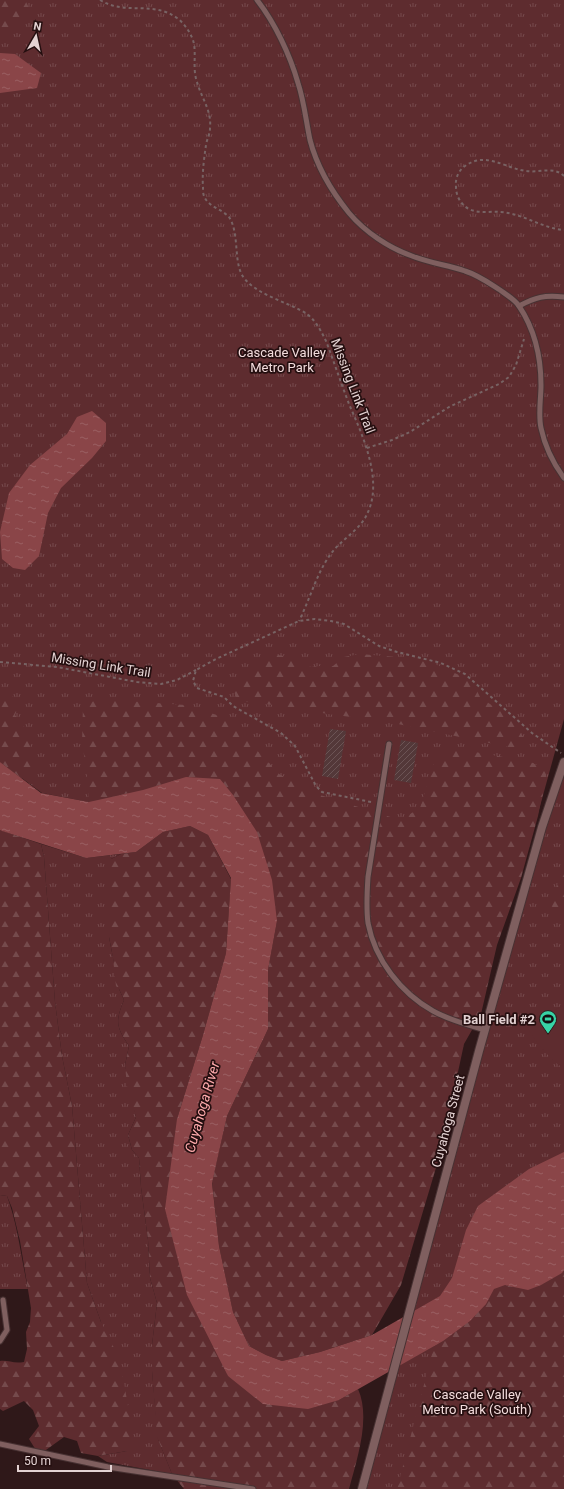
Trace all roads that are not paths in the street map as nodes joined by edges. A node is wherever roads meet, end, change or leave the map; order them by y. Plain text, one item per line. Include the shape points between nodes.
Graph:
1 (257, 0) edge
2 (564, 297) edge
3 (518, 306) junction
4 (564, 478) edge
5 (389, 744) dead end
6 (564, 762) edge
7 (485, 1030) junction
8 (4, 1300) dead end
9 (0, 1341) edge
10 (0, 1444) edge
11 (253, 1489) edge
12 (362, 1489) edge

1 - 3 lane via 283,44 292,66 319,165 332,190 350,214 395,249 412,257 466,271 506,294
2 - 3 lane via 537,297
3 - 4 lane via 538,348 541,428 547,450
5 - 7 lane via 366,898 372,938 393,976 416,1000 446,1017
6 - 7 street, Cuyahoga Street via 542,827
7 - 12 street, Cuyahoga Street
8 - 9 lane via 6,1330
10 - 11 lane via 108,1467

